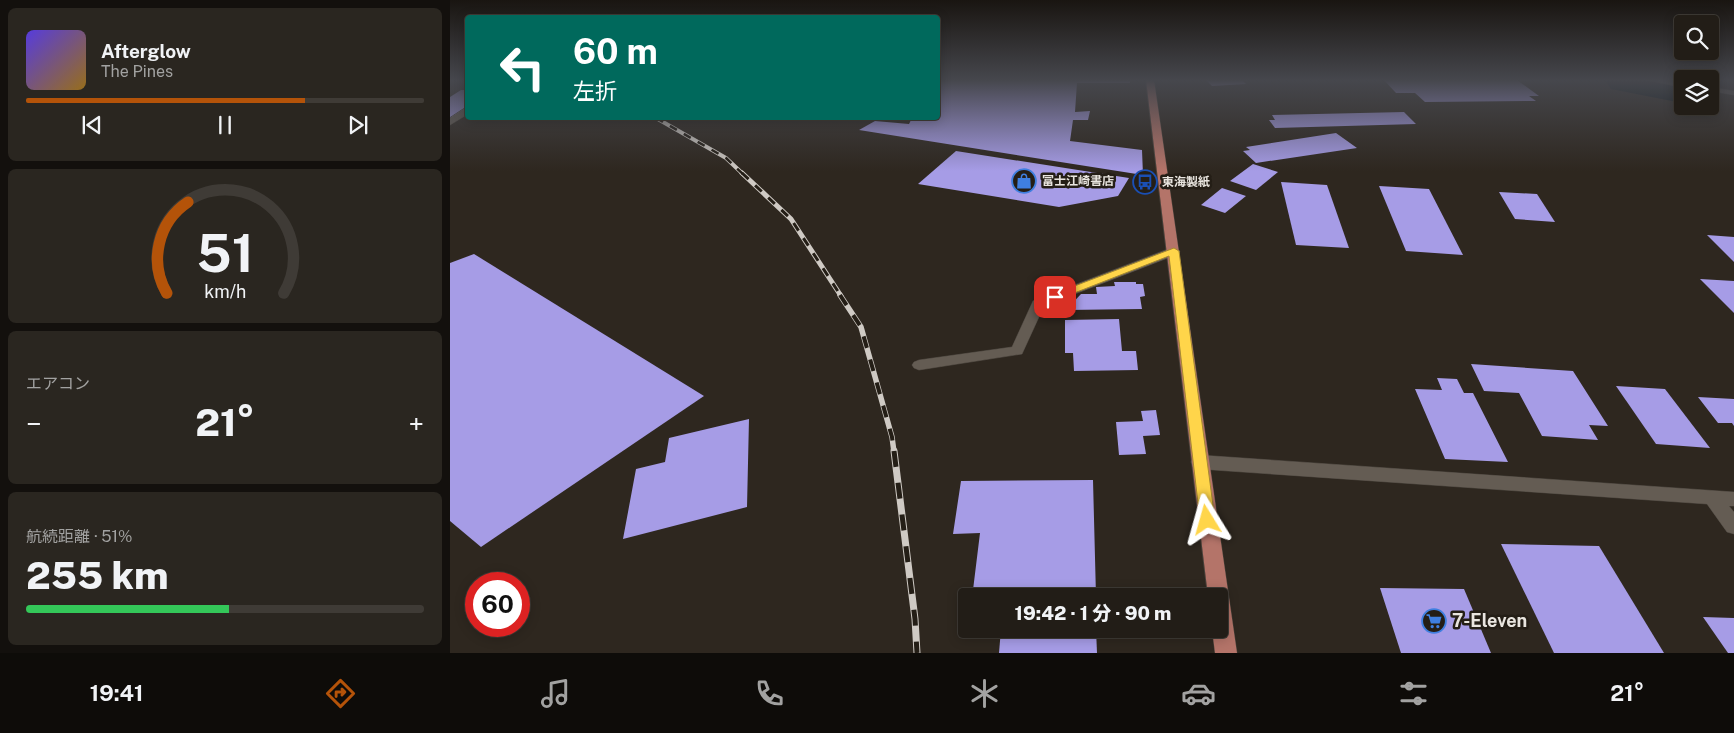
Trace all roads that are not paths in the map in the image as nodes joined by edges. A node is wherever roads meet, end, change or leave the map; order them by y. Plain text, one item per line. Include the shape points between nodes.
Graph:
1 (1154, 110) edge
2 (465, 112) edge
3 (450, 122) edge
4 (1174, 251) junction
5 (919, 365) dead end
6 (1199, 462) junction
7 (1711, 496) junction
8 (1734, 499) edge
9 (1734, 526) edge
10 (1217, 588) edge
11 (1224, 638) edge
12 (1226, 653) edge

1 - 4 main road
2 - 3 street
4 - 5 street via 1038,304 1017,351
4 - 6 main road
6 - 7 street
6 - 10 main road
7 - 8 street
7 - 9 street
11 - 12 main road

